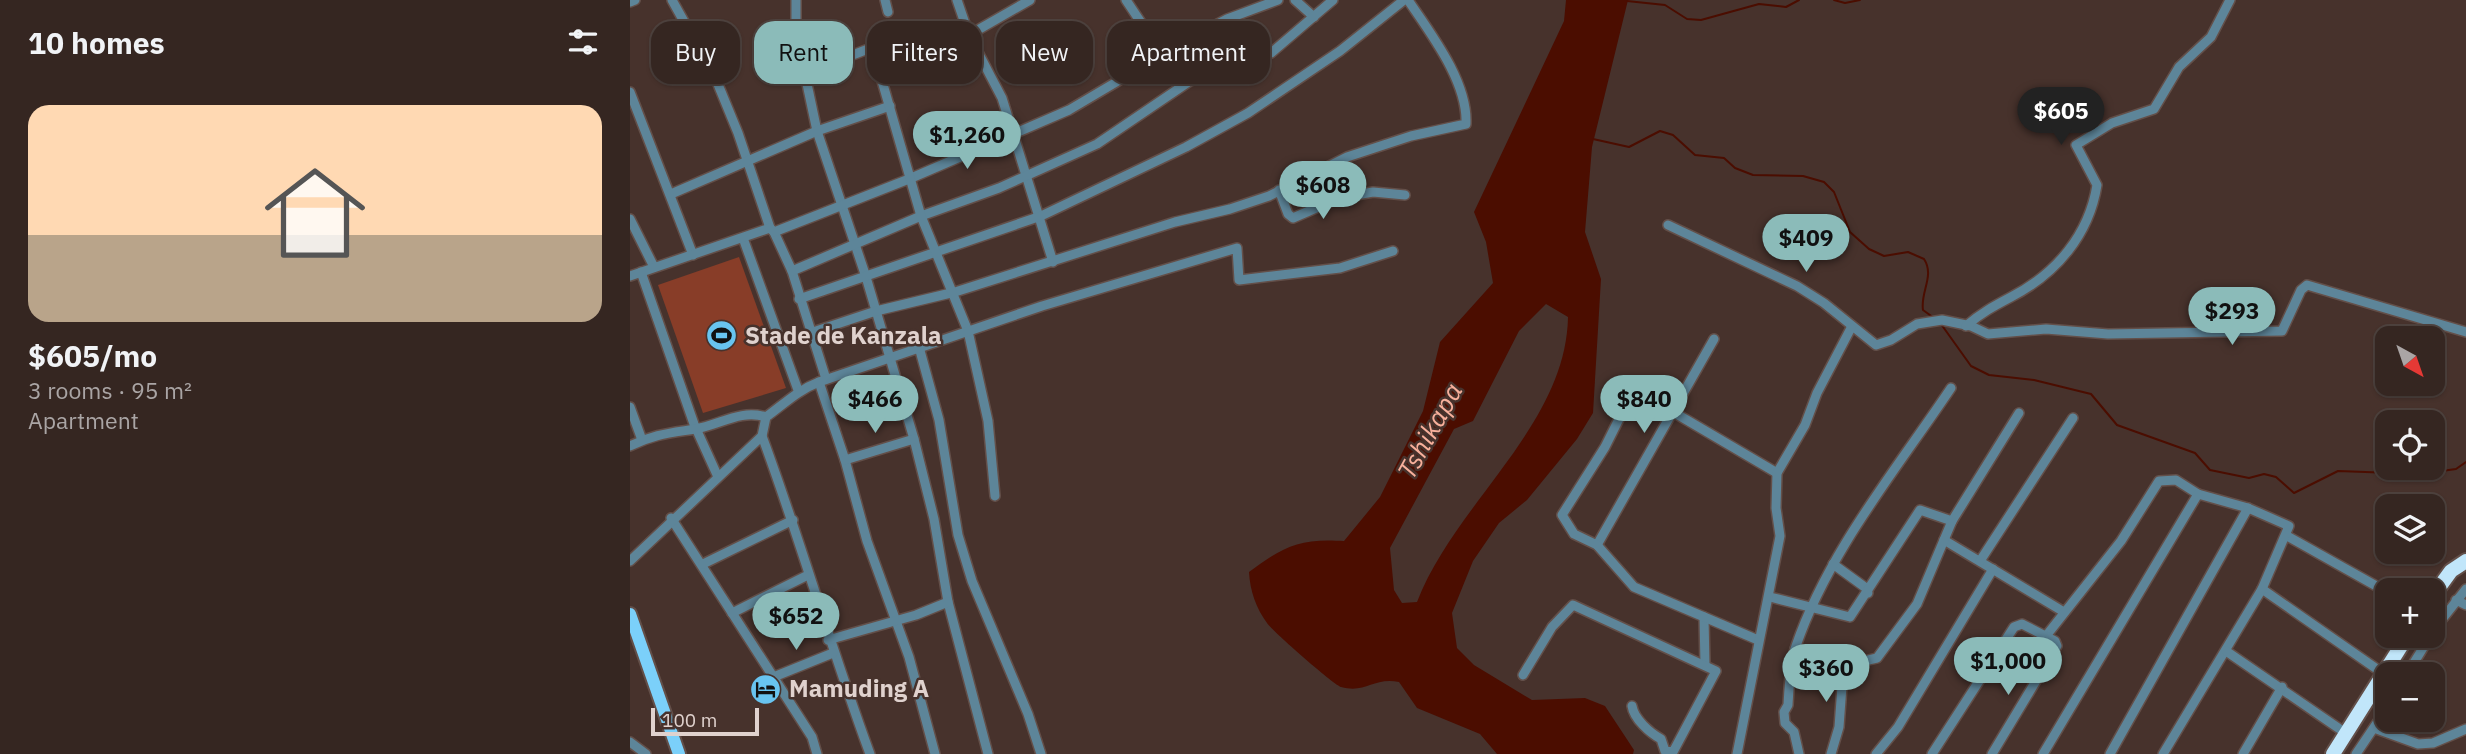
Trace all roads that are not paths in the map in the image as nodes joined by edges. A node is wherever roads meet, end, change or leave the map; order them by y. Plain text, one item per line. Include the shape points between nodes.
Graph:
1 (635, 0) edge
2 (672, 0) edge
3 (796, 0) edge
4 (885, 0) edge
5 (957, 0) edge
6 (1030, 0) edge
7 (1126, 0) edge
8 (1278, 0) edge
9 (1295, 0) edge
10 (1333, 0) edge
11 (1406, 0) edge
12 (2230, 0) edge
13 (630, 2) edge
14 (888, 12) dead end
15 (1314, 17) junction
16 (796, 21) edge
17 (964, 21) edge
18 (1140, 21) edge
19 (1223, 21) edge
20 (982, 27) edge
21 (982, 61) edge
22 (807, 84) edge
23 (883, 84) edge
24 (1112, 84) edge
25 (630, 92) edge
26 (890, 106) junction
27 (817, 131) junction
28 (1013, 135) junction
29 (748, 162) junction
30 (1027, 176) junction
31 (909, 180) junction
32 (1279, 190) junction
33 (671, 194) junction
34 (1405, 195) dead end
35 (840, 205) junction
36 (921, 216) junction
37 (1041, 216) junction
38 (630, 219) edge
39 (1668, 225) dead end
40 (772, 230) junction
41 (743, 238) junction
42 (853, 244) junction
43 (1392, 251) dead end
44 (935, 254) junction
45 (693, 256) junction
46 (1053, 262) junction
47 (654, 267) junction
48 (792, 271) junction
49 (633, 274) edge
50 (866, 277) junction
51 (955, 292) junction
52 (799, 299) junction
53 (876, 311) junction
54 (1966, 326) junction
55 (1851, 328) junction
56 (968, 331) junction
57 (2466, 332) edge
58 (810, 333) junction
59 (1714, 339) dead end
60 (919, 347) junction
61 (891, 357) junction
62 (822, 381) junction
63 (1951, 388) dead end
64 (798, 390) junction
65 (630, 407) edge
66 (2019, 412) dead end
67 (1674, 414) junction
68 (766, 417) junction
69 (2073, 418) dead end
70 (696, 429) junction
71 (762, 436) junction
72 (914, 439) junction
73 (642, 440) junction
74 (630, 446) edge
75 (845, 460) junction
76 (1777, 472) junction
77 (718, 477) junction
78 (2199, 494) junction
79 (995, 496) dead end
80 (2248, 508) junction
81 (671, 518) junction
82 (793, 520) junction
83 (1952, 521) junction
84 (2287, 536) junction
85 (1944, 540) junction
86 (1597, 545) junction
87 (630, 561) edge
88 (1980, 561) junction
89 (2466, 561) edge
90 (703, 564) junction
91 (1833, 564) junction
92 (1993, 569) junction
93 (808, 575) junction
94 (2445, 579) edge
95 (2375, 585) edge
96 (2262, 589) junction
97 (2466, 589) edge
98 (1868, 593) junction
99 (1770, 597) junction
100 (2456, 600) junction
101 (948, 602) junction
102 (2466, 606) edge
103 (1812, 607) junction
104 (2064, 612) junction
105 (732, 613) junction
106 (630, 614) edge
107 (2445, 616) edge
108 (1704, 617) junction
109 (896, 621) junction
110 (2046, 636) junction
111 (828, 640) junction
112 (1758, 640) junction
113 (1795, 649) junction
114 (2226, 651) junction
115 (832, 653) junction
116 (1844, 659) junction
117 (1705, 665) junction
118 (2375, 668) edge
119 (1523, 675) dead end
120 (771, 678) junction
121 (2283, 687) junction
122 (2375, 689) edge
123 (1632, 706) dead end
124 (2375, 728) edge
125 (2466, 729) edge
126 (2386, 732) edge
127 (2347, 734) junction
128 (630, 742) edge
129 (646, 754) edge
130 (678, 754) edge
131 (817, 754) edge
132 (870, 754) edge
133 (934, 754) edge
134 (988, 754) edge
135 (1041, 754) edge
136 (1737, 754) edge
137 (1799, 754) edge
138 (1830, 754) edge
139 (1876, 754) edge
140 (1932, 754) edge
141 (1992, 754) edge
142 (2043, 754) edge
143 (2110, 754) edge
144 (2163, 754) edge
145 (2243, 754) edge
146 (2333, 754) edge
147 (2356, 754) edge

1 - 13 street
2 - 29 street via 715,77
3 - 16 street
4 - 14 street
5 - 17 street
6 - 20 street
7 - 18 street
8 - 19 street
9 - 15 street
10 - 15 street
11 - 32 street via 1453,75 1464,102 1466,124 1347,157
11 - 37 street via 1358,39 1248,113
12 - 54 street via 2211,37 2179,67 2154,110 2112,123 2076,145 2097,185 2066,256 2031,285
15 - 30 street via 1271,53 1190,81 1097,144
21 - 28 street via 1002,98
22 - 27 street
23 - 26 street
24 - 28 street
25 - 33 street
26 - 27 street
26 - 31 street
27 - 29 street
27 - 35 street
28 - 30 street
28 - 31 street
29 - 33 street
29 - 40 street
30 - 36 street
30 - 37 street
31 - 35 street
31 - 36 street
32 - 34 street via 1293,218 1348,196 1373,192
32 - 46 street
33 - 45 street
35 - 40 street
35 - 42 street
36 - 42 street
36 - 44 street
37 - 44 street
37 - 46 street
38 - 47 street
39 - 55 street via 1797,286
40 - 41 street
40 - 48 street
41 - 45 street
41 - 64 street
42 - 48 street
42 - 50 street
43 - 56 street via 1339,268 1239,280 1237,247
44 - 50 street
44 - 51 street
45 - 47 street
46 - 51 street
47 - 49 street
48 - 52 street
49 - 70 street
50 - 52 street
50 - 53 street
51 - 53 street
51 - 56 street
52 - 58 street
53 - 58 street
53 - 61 street
54 - 55 street via 1931,321 1880,345
54 - 57 street via 1988,334 2046,328 2108,334 2282,331 2307,285
55 - 76 street
56 - 60 street
56 - 79 street via 988,421
58 - 62 street
59 - 67 street
60 - 61 street
60 - 135 street via 939,420 958,535
61 - 62 street
61 - 72 street
62 - 64 street
62 - 75 street
63 - 91 street
64 - 68 street
65 - 73 street
66 - 83 street
67 - 76 street
67 - 86 street
67 - 86 street via 1632,391 1605,447 1562,516 1574,534
68 - 70 street via 751,412
68 - 71 street
69 - 88 street
70 - 73 street via 668,430
70 - 77 street
71 - 77 street
71 - 82 street
72 - 75 street
72 - 101 street
73 - 74 street
75 - 109 street
76 - 99 street via 1780,536
77 - 81 street
78 - 80 street
78 - 104 street via 2176,480 2159,481 2121,541
78 - 142 street
80 - 84 street via 2286,523
80 - 143 street
81 - 87 street
81 - 90 street
82 - 90 street
82 - 93 street
83 - 85 street
83 - 98 street via 1920,510
84 - 95 street
84 - 96 street
85 - 88 street
85 - 116 street via 1917,604 1877,658 1869,663
86 - 108 street via 1634,587
88 - 92 street
89 - 94 highway
90 - 105 street
91 - 98 street
91 - 103 street
92 - 104 street
92 - 139 street via 1898,727
93 - 105 street
93 - 111 street
96 - 114 street
96 - 118 street
97 - 100 street
98 - 103 street via 1850,617
99 - 103 street
99 - 112 street
100 - 102 street
100 - 107 street
101 - 109 street
101 - 134 street
103 - 113 street
104 - 110 street
105 - 120 street
106 - 130 main road
108 - 112 street
108 - 117 street
109 - 111 street
109 - 133 street
110 - 140 street via 2022,624 2014,627
110 - 141 street via 2057,646
111 - 115 street
112 - 136 street
113 - 116 street
113 - 137 street via 1784,712
114 - 121 street
114 - 144 street
115 - 120 street
115 - 132 street
116 - 138 street via 1839,727
117 - 119 street via 1573,605 1552,627
117 - 123 street via 1716,671 1673,752 1665,751 1661,739 1633,713
120 - 131 street via 812,737
121 - 127 street
121 - 145 street
122 - 127 highway
124 - 147 street
125 - 126 street via 2433,743 2418,744
127 - 146 highway
128 - 129 street

